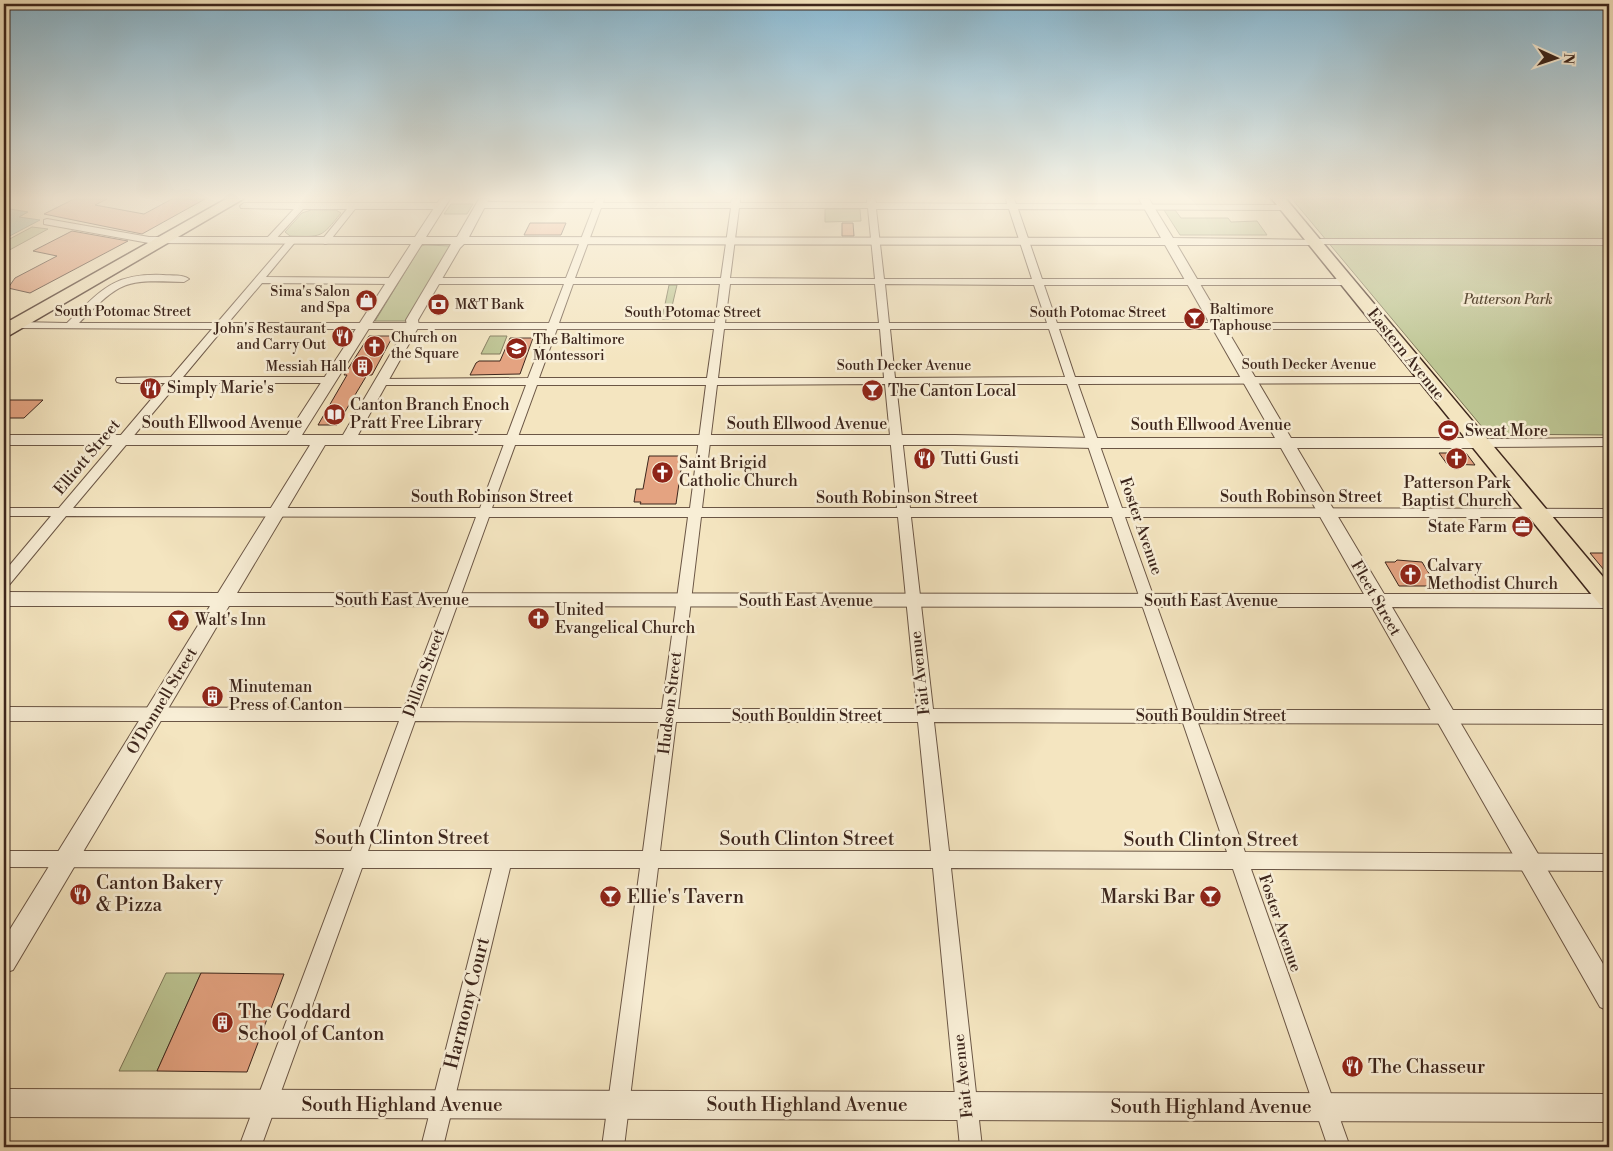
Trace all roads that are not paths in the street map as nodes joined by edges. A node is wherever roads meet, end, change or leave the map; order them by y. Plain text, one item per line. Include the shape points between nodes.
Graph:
1 (128, 253) edge
2 (142, 253) edge
3 (282, 253) edge
4 (411, 253) edge
5 (451, 253) edge
6 (580, 253) edge
7 (728, 253) edge
8 (876, 253) edge
9 (1028, 253) edge
10 (1175, 253) edge
11 (1323, 253) edge
12 (184, 279) dead end
13 (258, 280) junction
14 (393, 280) junction
15 (570, 280) junction
16 (725, 280) junction
17 (879, 280) junction
18 (1037, 280) junction
19 (435, 281) junction
20 (1192, 282) junction
21 (1347, 282) junction
22 (7, 325) edge
23 (70, 326) junction
24 (220, 326) junction
25 (363, 326) junction
26 (413, 326) junction
27 (552, 326) junction
28 (1383, 326) junction
29 (719, 327) junction
30 (884, 327) junction
31 (1053, 327) junction
32 (1218, 327) junction
33 (121, 380) dead end
34 (174, 380) junction
35 (328, 380) junction
36 (1249, 380) junction
37 (1427, 380) junction
38 (712, 381) junction
39 (890, 381) junction
40 (1072, 381) junction
41 (381, 382) junction
42 (532, 382) junction
43 (4, 440) edge
44 (122, 440) junction
45 (291, 441) junction
46 (320, 441) junction
47 (347, 441) junction
48 (510, 441) junction
49 (704, 442) junction
50 (896, 442) junction
51 (1093, 442) junction
52 (1285, 442) junction
53 (1478, 442) junction
54 (1609, 442) edge
55 (4, 512) edge
56 (62, 512) junction
57 (277, 513) junction
58 (483, 513) junction
59 (1326, 513) junction
60 (1538, 513) junction
61 (1609, 513) edge
62 (694, 514) junction
63 (903, 514) junction
64 (1119, 514) junction
65 (4, 581) edge
66 (4, 599) edge
67 (224, 600) junction
68 (451, 600) junction
69 (1609, 600) edge
70 (683, 601) junction
71 (912, 601) junction
72 (1148, 601) junction
73 (1378, 601) junction
74 (4, 714) edge
75 (154, 714) junction
76 (409, 714) junction
77 (668, 716) junction
78 (925, 716) junction
79 (1188, 717) junction
80 (1446, 717) junction
81 (1609, 717) edge
82 (4, 859) edge
83 (66, 859) junction
84 (356, 859) junction
85 (503, 860) junction
86 (650, 860) junction
87 (940, 861) junction
88 (1240, 861) junction
89 (1530, 862) junction
90 (1609, 863) edge
91 (4, 961) edge
92 (1609, 998) edge
93 (4, 1103) edge
94 (266, 1104) junction
95 (442, 1105) junction
96 (966, 1105) junction
97 (618, 1106) junction
98 (1325, 1107) junction
99 (1609, 1108) edge
100 (250, 1147) edge
101 (432, 1147) edge
102 (612, 1147) edge
103 (970, 1147) edge
104 (1339, 1147) edge

1 - 22 main road
2 - 22 main road
3 - 13 street, Elliott Street
4 - 14 street
5 - 19 street
6 - 15 street, Dillon Street
7 - 16 street, Hudson Street
8 - 17 street, Fait Avenue
9 - 18 street, Foster Avenue
10 - 20 street, Fleet Street
11 - 21 main road, Eastern Avenue
12 - 23 street via 134,280 115,286
13 - 14 street
13 - 24 street, Elliott Street
14 - 25 street
15 - 16 street
15 - 19 street
15 - 27 street, Dillon Street
16 - 17 street
16 - 29 street, Hudson Street
17 - 18 street
17 - 30 street, Fait Avenue
18 - 20 street
18 - 31 street, Foster Avenue
19 - 26 street via 412,320
20 - 21 street
20 - 32 street, Fleet Street
21 - 28 main road, Eastern Avenue
22 - 23 street, South Potomac Street
23 - 24 street, South Potomac Street
24 - 25 street, South Potomac Street
24 - 34 street, Elliott Street
25 - 26 street, South Potomac Street
25 - 35 street
26 - 27 street, South Potomac Street
26 - 41 street
27 - 29 street, South Potomac Street
27 - 42 street, Dillon Street
28 - 32 street, South Potomac Street
28 - 37 main road, Eastern Avenue
29 - 30 street, South Potomac Street
29 - 38 street, Hudson Street
30 - 31 street, South Potomac Street
30 - 39 street, Fait Avenue
31 - 32 street, South Potomac Street
31 - 40 street, Foster Avenue
32 - 36 street, Fleet Street
33 - 34 street
34 - 35 street
34 - 44 street, Elliott Street
35 - 45 street
36 - 37 street, South Decker Avenue
36 - 40 street, South Decker Avenue
36 - 52 street, Fleet Street
37 - 53 main road, Eastern Avenue
38 - 39 street, South Decker Avenue
38 - 42 street, South Decker Avenue
38 - 49 street, Hudson Street
39 - 40 street, South Decker Avenue
39 - 50 street, Fait Avenue
40 - 51 street, Foster Avenue
41 - 42 street, South Decker Avenue
41 - 47 street
42 - 48 street, Dillon Street
43 - 44 street, South Ellwood Avenue
44 - 45 street, South Ellwood Avenue
44 - 56 street, Elliott Street
45 - 46 street, South Ellwood Avenue
46 - 47 street, South Ellwood Avenue
46 - 57 street, O'Donnell Street
47 - 48 street, South Ellwood Avenue
48 - 49 street, South Ellwood Avenue
48 - 58 street, Dillon Street
49 - 50 street, South Ellwood Avenue
49 - 62 street, Hudson Street
50 - 51 street, South Ellwood Avenue
50 - 63 street, Fait Avenue
51 - 52 street, South Ellwood Avenue
51 - 64 street, Foster Avenue
52 - 53 street, South Ellwood Avenue
52 - 59 street, Fleet Street
53 - 54 street, South Ellwood Avenue
53 - 60 main road, Eastern Avenue
55 - 56 street, South Robinson Street
56 - 57 street, South Robinson Street
56 - 65 street, Elliott Street
57 - 58 street, South Robinson Street
57 - 67 street, O'Donnell Street
58 - 62 street, South Robinson Street
58 - 68 street, Dillon Street
59 - 60 street, South Robinson Street
59 - 64 street, South Robinson Street
59 - 73 street, Fleet Street
60 - 61 street, South Robinson Street
60 - 69 main road, Eastern Avenue
62 - 63 street, South Robinson Street
62 - 70 street, Hudson Street
63 - 64 street, South Robinson Street
63 - 71 street, Fait Avenue
64 - 72 street, Foster Avenue
66 - 67 street, South East Avenue
67 - 68 street, South East Avenue
67 - 75 street, O'Donnell Street
68 - 70 street, South East Avenue
68 - 76 street, Dillon Street
69 - 73 street, South East Avenue
70 - 71 street, South East Avenue
70 - 77 street, Hudson Street
71 - 72 street, South East Avenue
71 - 78 street, Fait Avenue
72 - 73 street, South East Avenue
72 - 79 street, Foster Avenue
73 - 80 street, Fleet Street
74 - 75 street, South Bouldin Street
75 - 76 street, South Bouldin Street
75 - 83 street, O'Donnell Street
76 - 77 street, South Bouldin Street
76 - 84 street, Dillon Street
77 - 78 street, South Bouldin Street
77 - 86 street, Hudson Street
78 - 79 street, South Bouldin Street
78 - 87 street, Fait Avenue
79 - 80 street, South Bouldin Street
79 - 88 street, Foster Avenue
80 - 81 street, South Bouldin Street
80 - 89 street, Fleet Street
82 - 83 street, South Clinton Street
83 - 84 street, South Clinton Street
83 - 91 street, O'Donnell Street
84 - 85 street, South Clinton Street
84 - 94 street, Dillon Street
85 - 86 street, South Clinton Street
85 - 95 street, Harmony Court
86 - 87 street, South Clinton Street
86 - 97 street, Hudson Street
87 - 88 street, South Clinton Street
87 - 96 street, Fait Avenue
88 - 89 street, South Clinton Street
88 - 98 street, Foster Avenue
89 - 90 street, South Clinton Street
89 - 92 street, Fleet Street
93 - 94 street, South Highland Avenue
94 - 95 street, South Highland Avenue
94 - 100 street, Dillon Street
95 - 97 street, South Highland Avenue
95 - 101 street, Harmony Court
96 - 97 street, South Highland Avenue
96 - 98 street, South Highland Avenue
96 - 103 street, Fait Avenue
97 - 102 street, Hudson Street
98 - 99 street, South Highland Avenue
98 - 104 street, Foster Avenue

